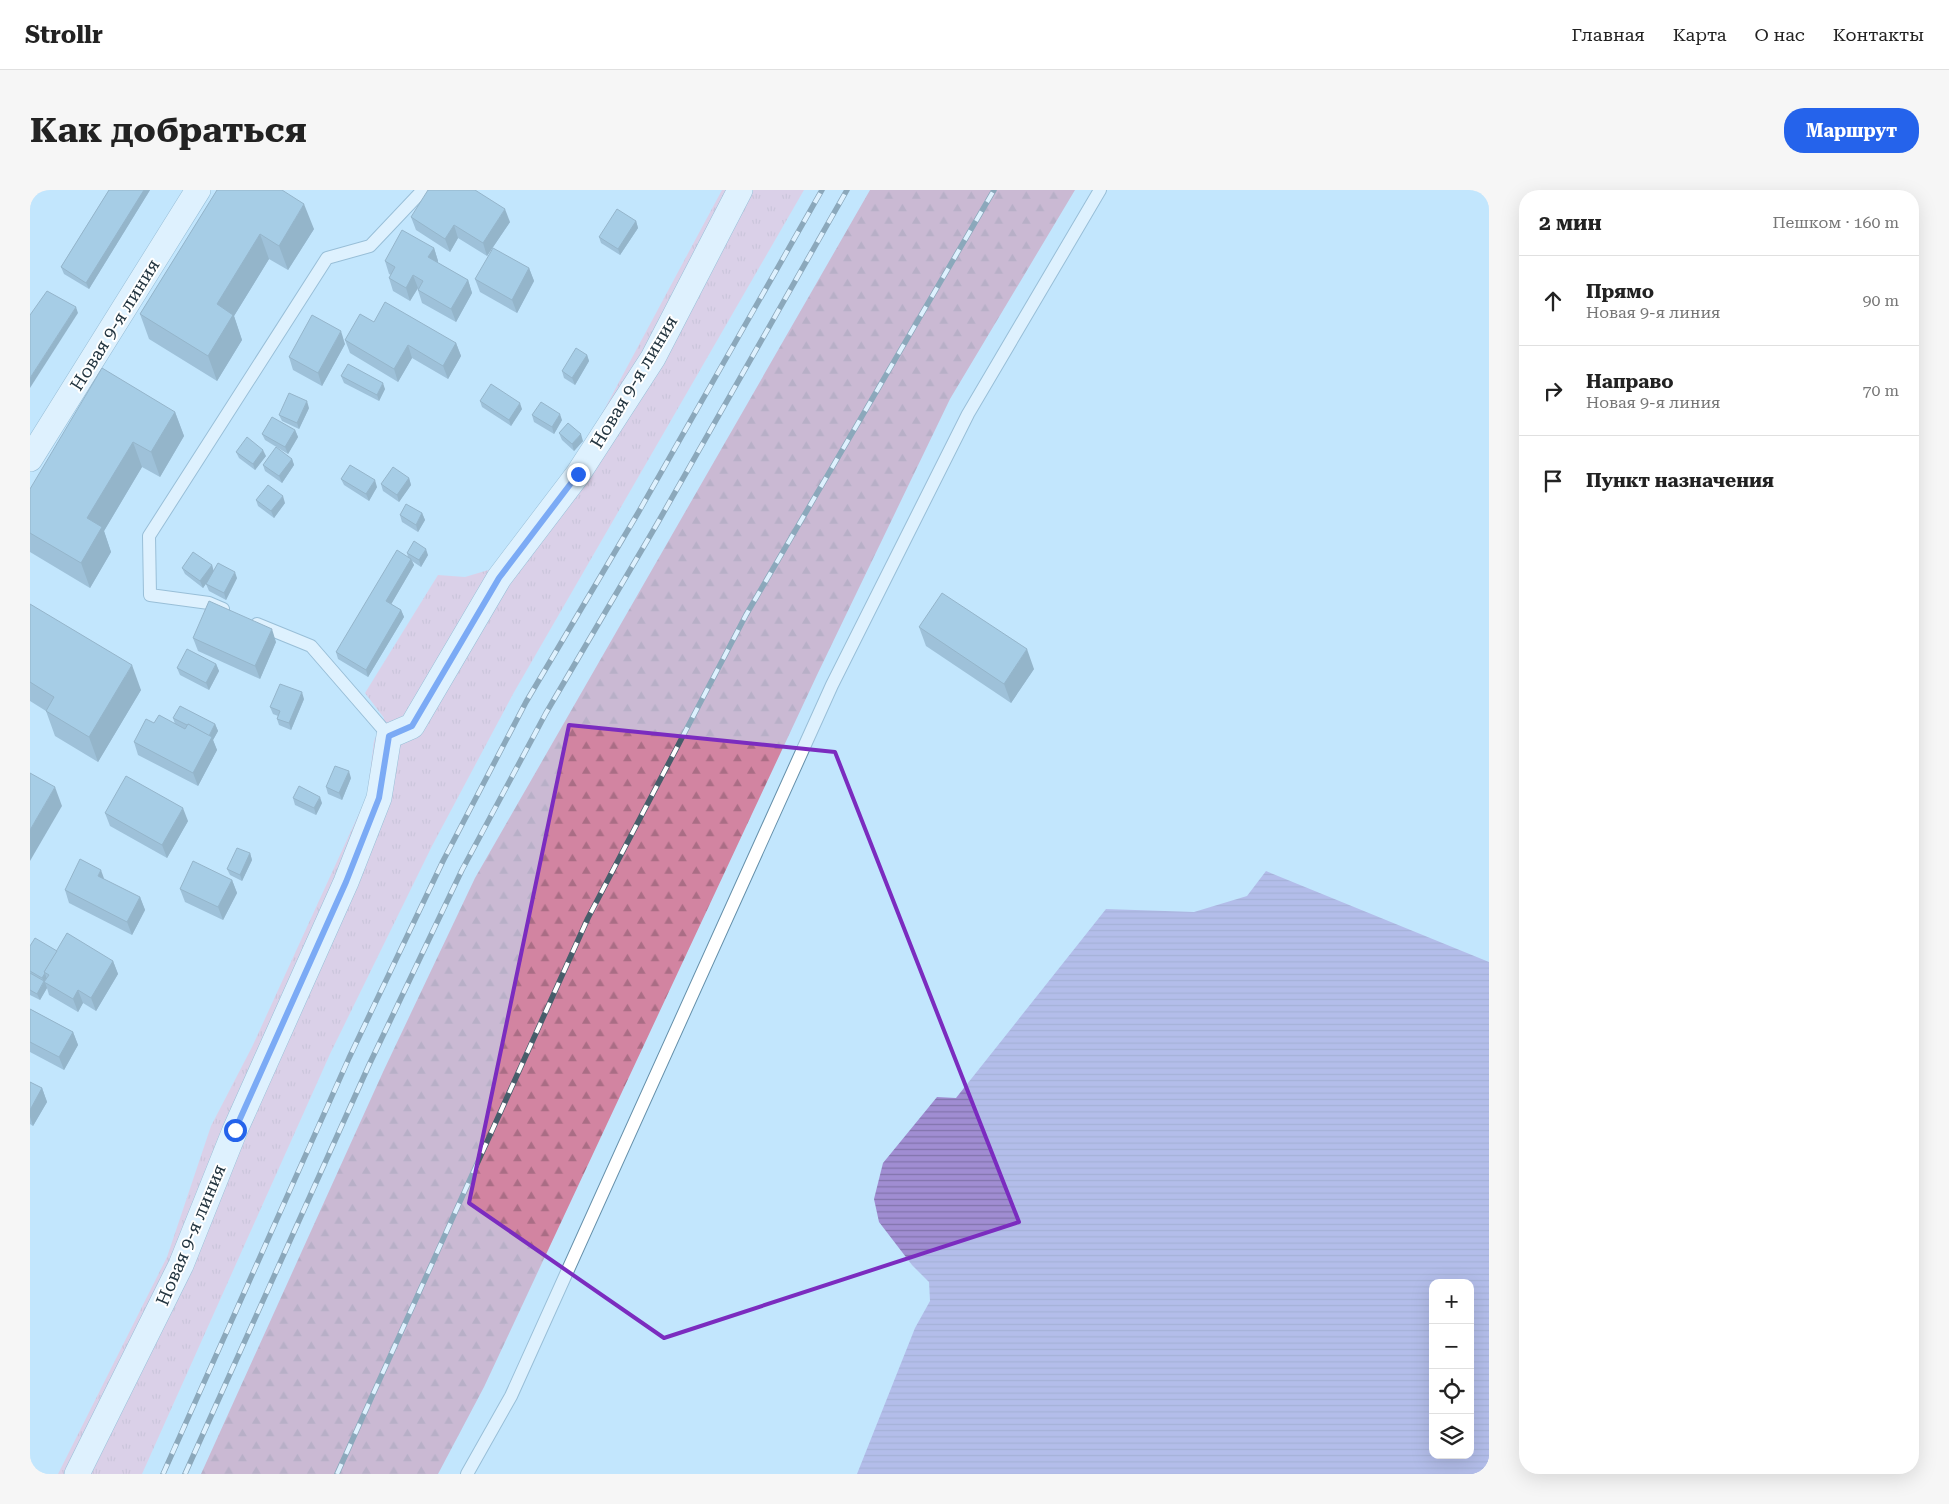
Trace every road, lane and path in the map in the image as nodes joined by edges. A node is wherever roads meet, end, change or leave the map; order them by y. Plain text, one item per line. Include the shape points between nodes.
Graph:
1 (198, 190) edge
2 (423, 190) edge
3 (740, 190) edge
4 (1100, 190) edge
5 (30, 459) edge
6 (389, 736) junction
7 (77, 1474) edge
8 (467, 1474) edge

1 - 5 street, Новая 9-я линия
2 - 6 lane via 370,246 327,258 149,536 150,594 209,603 311,646
3 - 6 street, Новая 9-я линия via 648,366 578,474 499,578 412,726
4 - 8 lane via 968,414 841,667 511,1396
6 - 7 street, Новая 9-я линия via 379,798 346,882 235,1130 181,1265

